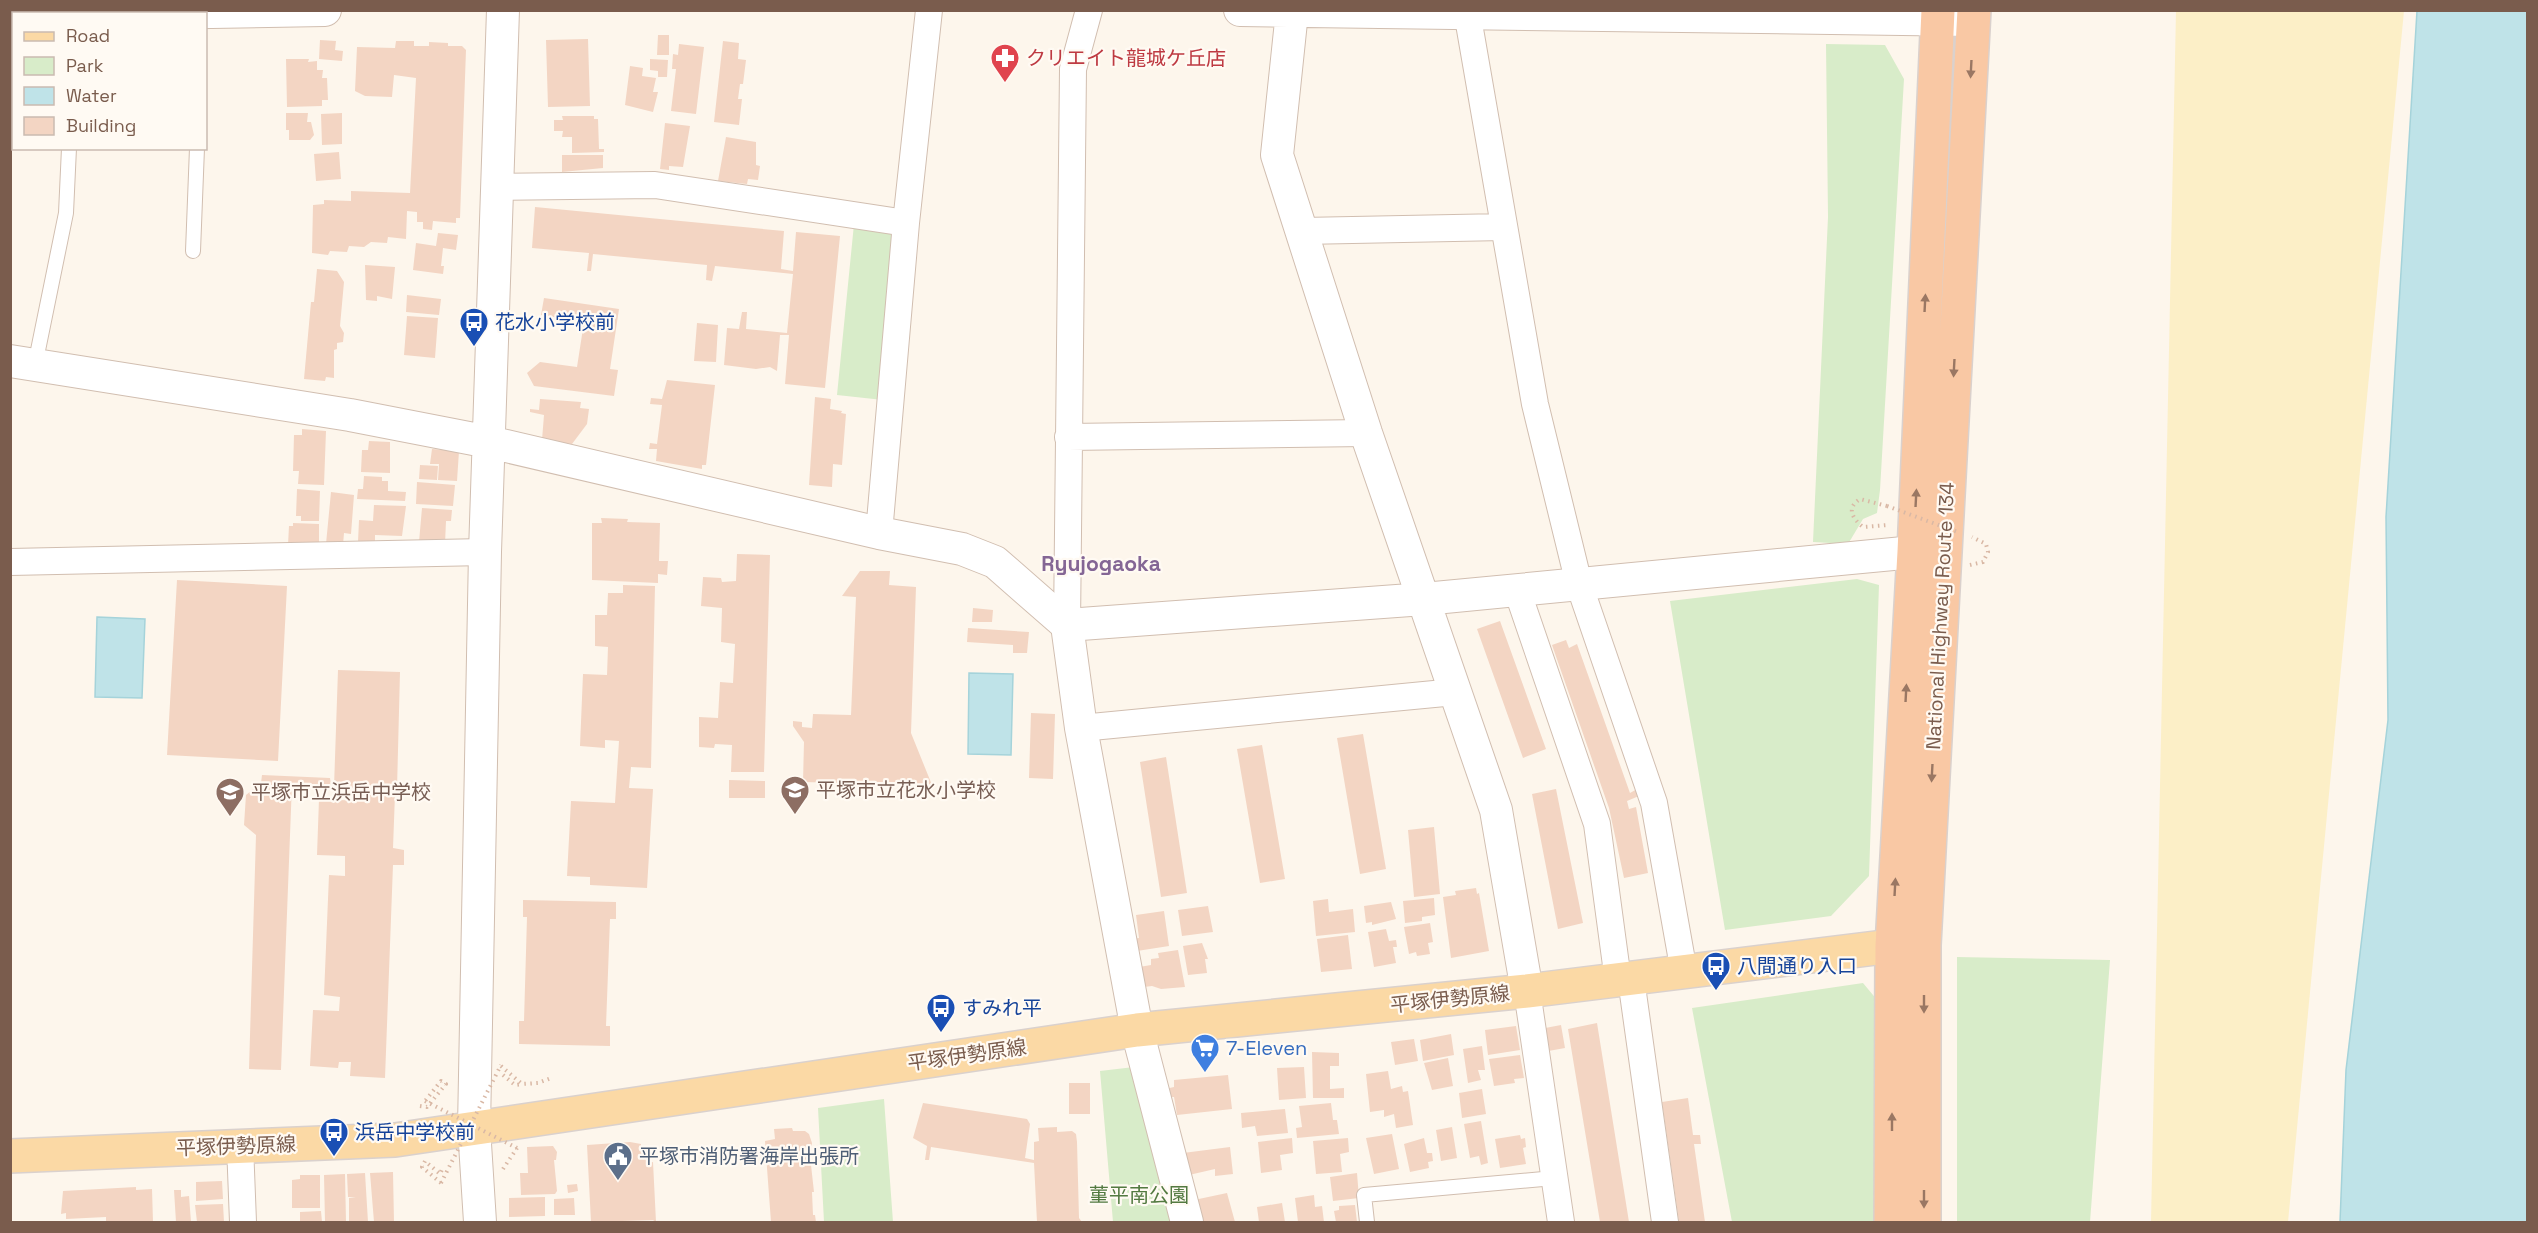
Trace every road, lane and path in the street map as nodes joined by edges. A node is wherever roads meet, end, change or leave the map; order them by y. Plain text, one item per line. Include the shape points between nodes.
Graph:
1 (325, 10) edge
2 (503, 10) edge
3 (929, 10) edge
4 (1089, 10) edge
5 (1240, 10) edge
6 (1432, 11) edge
7 (1292, 12) edge
8 (1467, 12) junction
9 (207, 13) edge
10 (1938, 15) edge
11 (1974, 15) edge
12 (69, 150) edge
13 (197, 150) edge
14 (497, 187) junction
15 (906, 223) junction
16 (1504, 227) junction
17 (1302, 231) junction
18 (193, 250) dead end
19 (23, 363) edge
20 (1366, 433) junction
21 (1068, 437) junction
22 (489, 442) junction
23 (1888, 525) dead end
24 (879, 533) junction
25 (485, 552) junction
26 (1914, 552) junction
27 (10, 562) edge
28 (1969, 565) dead end
29 (1579, 584) junction
30 (1516, 590) junction
31 (1424, 599) junction
32 (1067, 625) junction
33 (1455, 692) junction
34 (1081, 728) junction
35 (1924, 945) junction
36 (1892, 946) junction
37 (1684, 972) junction
38 (1624, 980) junction
39 (1527, 991) junction
40 (1137, 1030) junction
41 (503, 1074) dead end
42 (551, 1078) dead end
43 (522, 1084) junction
44 (420, 1106) dead end
45 (473, 1126) junction
46 (240, 1145) junction
47 (510, 1148) dead end
48 (10, 1156) edge
49 (443, 1167) dead end
50 (1554, 1178) junction
51 (243, 1222) edge
52 (480, 1222) edge
53 (1186, 1222) edge
54 (1367, 1222) edge
55 (1561, 1222) edge
56 (1665, 1222) edge
57 (1891, 1222) edge
58 (1924, 1222) edge

1 - 9 street
2 - 14 street
3 - 15 street
4 - 21 street via 1073,69
5 - 7 street
6 - 7 street
6 - 8 street
7 - 17 street via 1277,154
8 - 10 street
8 - 16 street
10 - 11 street
26 -> 10 highway, National Highway Route 134
11 -> 35 highway, National Highway Route 134
12 - 19 lane via 66,213
13 - 18 lane
14 - 15 street via 655,185
14 - 22 street
15 - 24 street
16 - 17 street
16 - 29 street via 1535,404
17 - 20 street
19 - 22 street via 350,415
20 - 21 street
20 - 31 street
21 - 32 street
22 - 24 street
22 - 25 street
23 - 28 path, bridge via 1863,527 1853,519 1853,503 1860,499 1887,506 1981,539 1988,552 1983,562
24 - 32 street via 962,549 995,562
25 - 27 street
25 - 45 street
26 - 29 street
36 -> 26 highway, National Highway Route 134
29 - 30 street
29 - 37 street via 1654,803
30 - 31 street
30 - 38 street via 1597,824
31 - 32 street
31 - 33 street
32 - 34 street
33 - 34 street
33 - 39 street via 1496,810
34 - 40 street
35 - 36 main road, 平塚伊勢原線
35 -> 58 highway, National Highway Route 134
36 - 37 main road, 平塚伊勢原線
57 -> 36 highway, National Highway Route 134
37 - 38 main road, 平塚伊勢原線
38 - 39 main road, 平塚伊勢原線
38 - 56 street
39 - 40 main road, 平塚伊勢原線
39 - 50 street
40 - 45 main road, 平塚伊勢原線
40 - 53 street
41 - 43 path via 515,1085
42 - 43 path
43 - 45 path, bridge via 501,1065
44 - 45 path, bridge via 427,1107 446,1084 441,1081 426,1101
45 - 46 main road, 平塚伊勢原線 via 395,1140
45 - 47 path, bridge via 517,1148 504,1169 498,1168
45 - 49 path, bridge via 441,1183 422,1167 425,1161 440,1174
45 - 52 street
46 - 48 main road, 平塚伊勢原線
46 - 51 street
50 - 54 lane via 1364,1195
50 - 55 street

